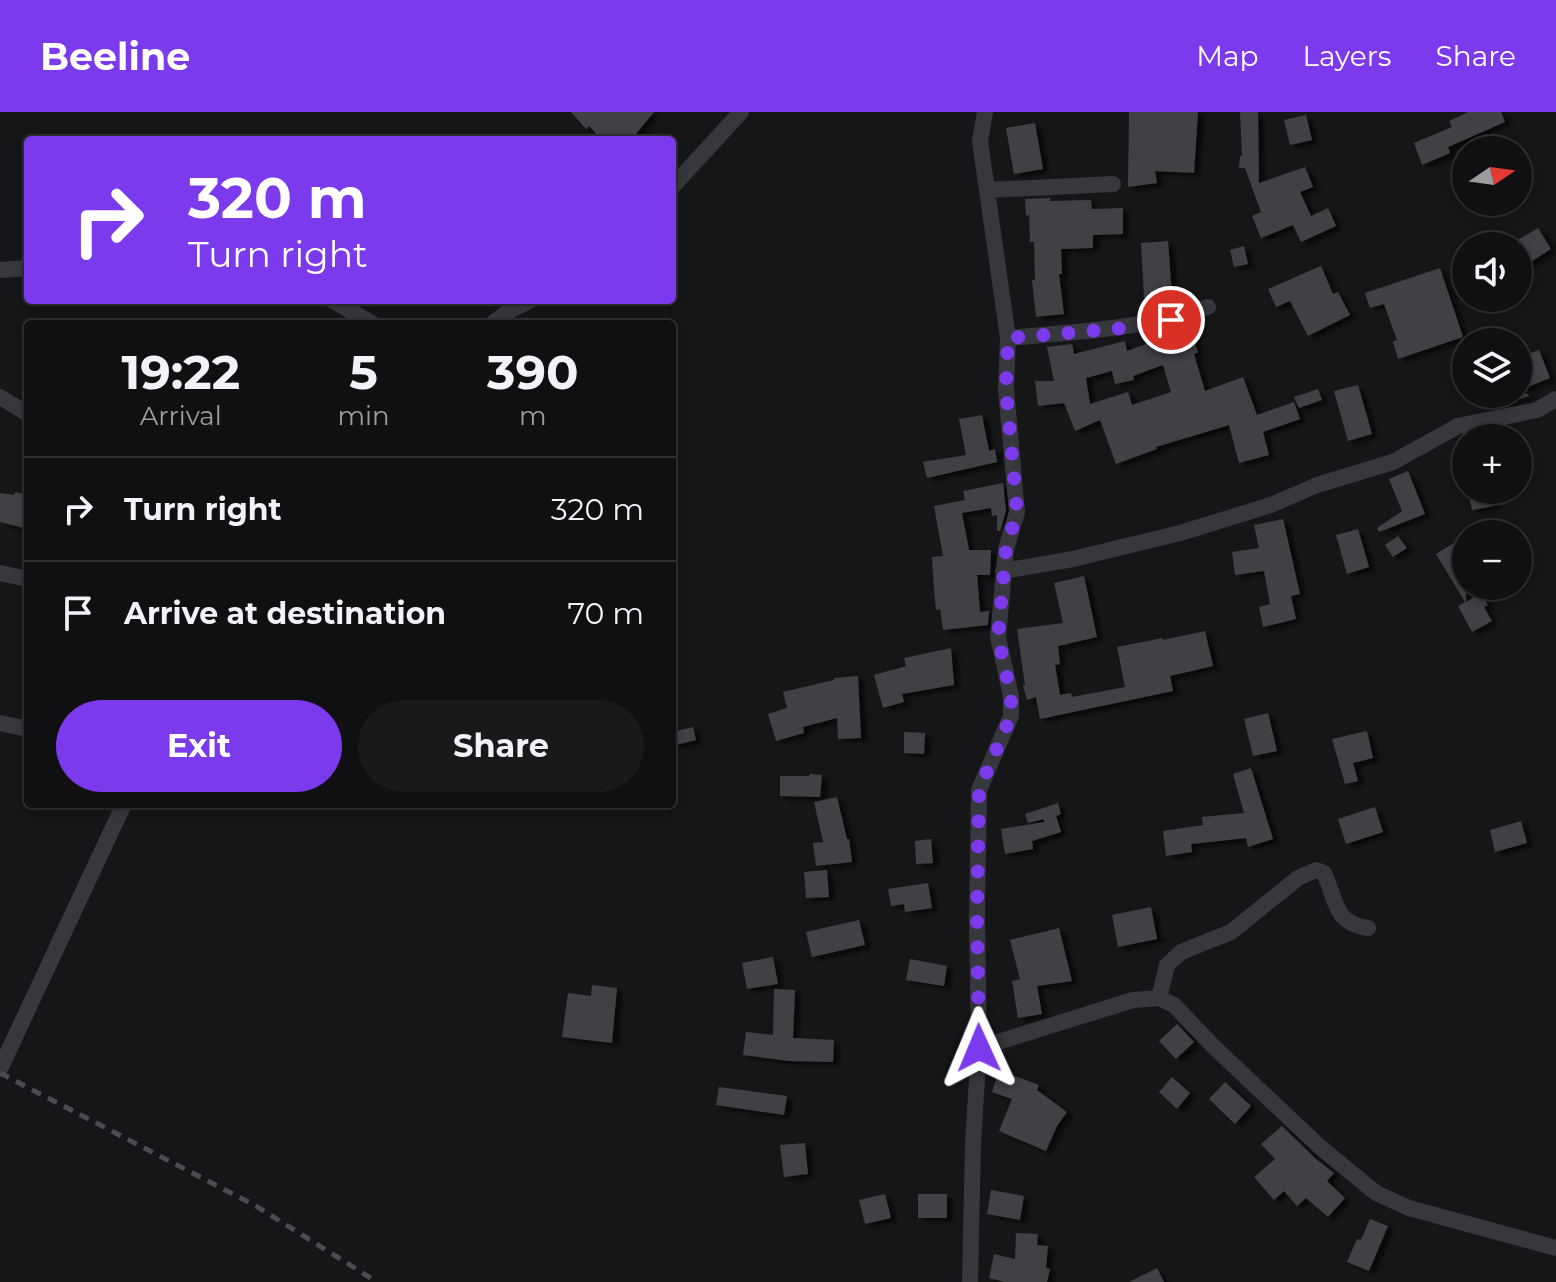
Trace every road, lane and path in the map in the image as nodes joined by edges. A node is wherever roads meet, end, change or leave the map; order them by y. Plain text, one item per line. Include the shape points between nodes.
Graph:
1 (741, 112) edge
2 (985, 112) edge
3 (676, 183) edge
4 (1113, 184) dead end
5 (988, 190) junction
6 (24, 268) edge
7 (0, 270) edge
8 (339, 304) edge
9 (523, 304) edge
10 (1208, 307) dead end
11 (366, 320) edge
12 (497, 320) edge
13 (1008, 338) junction
14 (0, 397) edge
15 (1556, 399) edge
16 (24, 412) edge
17 (1003, 571) junction
18 (0, 573) edge
19 (24, 578) edge
20 (0, 723) edge
21 (24, 728) edge
22 (122, 808) edge
23 (1368, 928) dead end
24 (1159, 998) junction
25 (979, 1048) junction
26 (0, 1069) edge
27 (1556, 1248) edge
28 (970, 1282) edge

1 - 3 street
2 - 5 street via 980,141
4 - 5 street
5 - 13 street
6 - 7 street
8 - 11 street
9 - 12 street
10 - 13 street via 1126,328
13 - 17 street via 1006,389 1017,512
14 - 16 street
15 - 17 street via 1537,410 1458,426 1393,462 1271,505 1180,533
17 - 25 street via 998,637 1011,716 979,790
18 - 19 street
20 - 21 street
22 - 26 street
23 - 24 street via 1340,917 1324,873 1316,870 1298,878 1231,932 1181,952 1167,965
24 - 25 street via 1133,1000
24 - 27 street via 1174,1005 1320,1147 1376,1193 1409,1208
25 - 28 street

